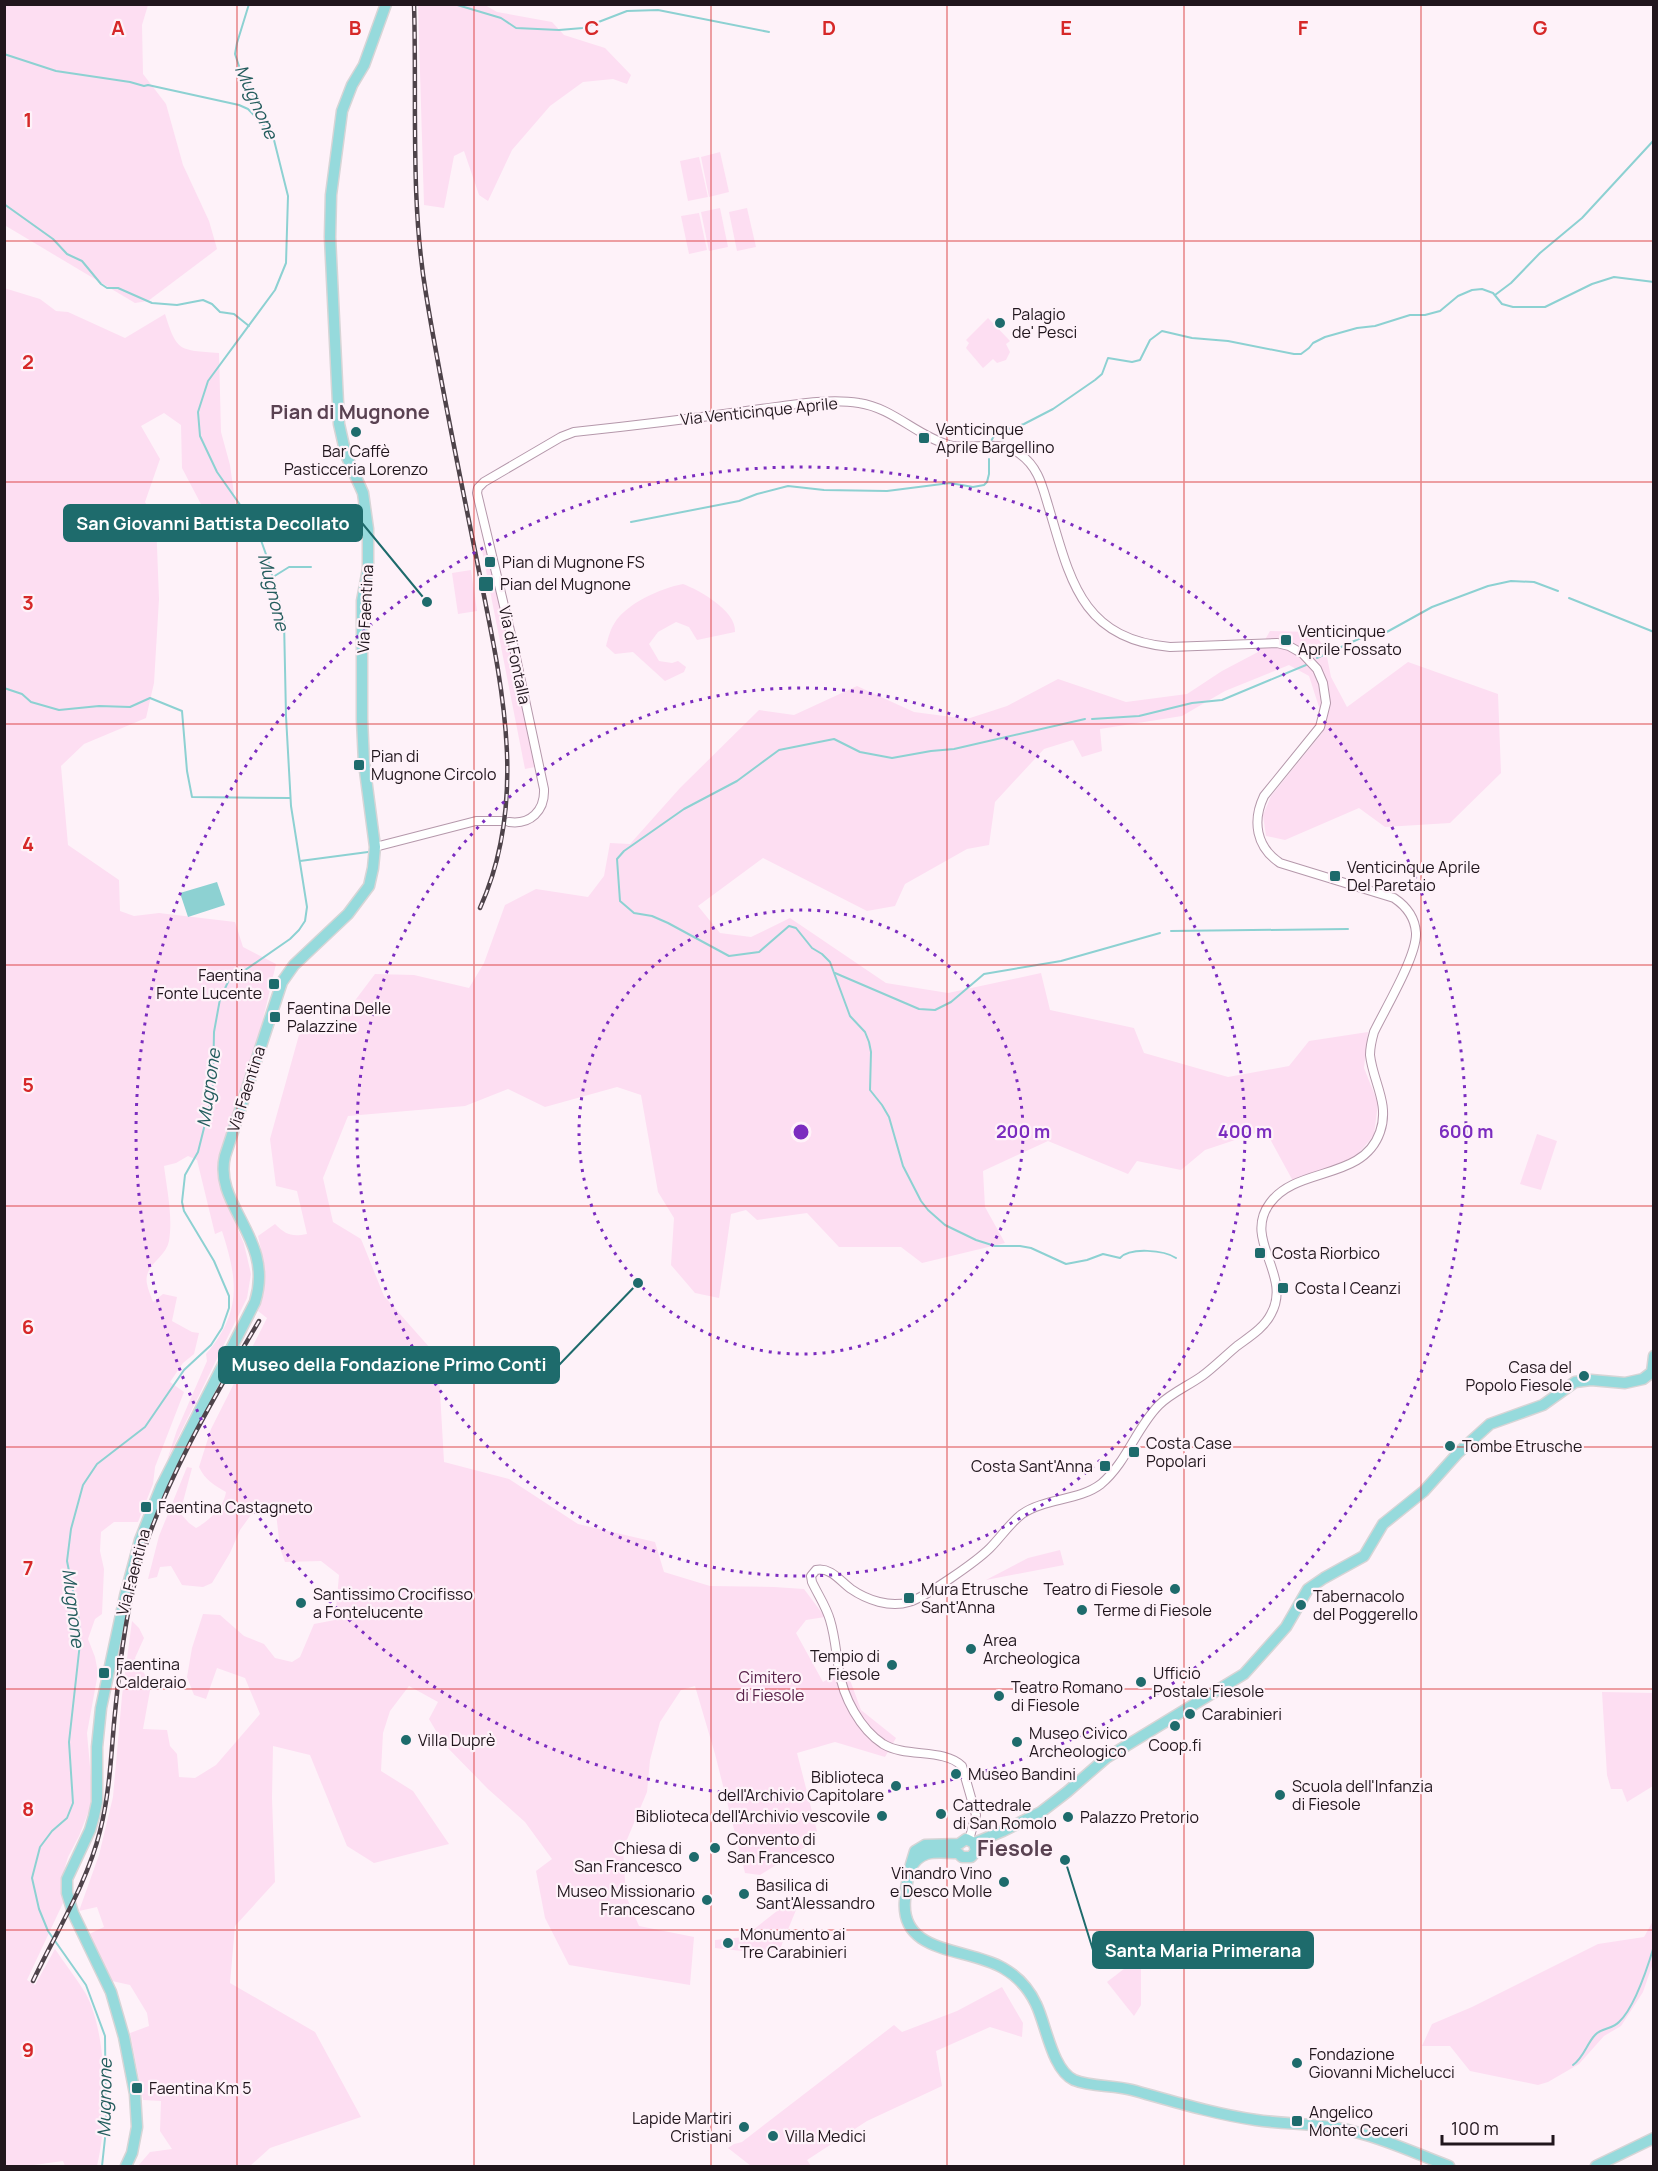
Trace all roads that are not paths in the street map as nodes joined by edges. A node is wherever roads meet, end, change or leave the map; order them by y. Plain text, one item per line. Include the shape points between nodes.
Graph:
1 (386, 4) edge
2 (496, 475) joint
3 (375, 847) junction
4 (1653, 1356) edge
5 (965, 1845) junction
6 (1653, 2138) edge
7 (126, 2166) edge
8 (1449, 2166) edge
9 (1596, 2166) edge

1 - 3 main road, Via Faentina via 342,111 330,237 339,424 346,455 363,494 368,529 368,569 362,608 362,719
2 - 3 street, Via di Fontalla via 480,485 477,497 544,789 541,808 522,822 483,820
2 - 5 street, Via Venticinque Aprile via 574,432 810,403 859,402 886,411 930,438 948,444 1014,450 1040,477 1076,591 1091,611 1121,634 1170,647 1277,643 1304,654 1317,669 1323,683 1325,712 1320,727 1264,796 1256,818 1260,840 1268,853 1287,866 1395,898 1414,922 1416,937 1411,955 1371,1043 1372,1065 1384,1108 1376,1141 1354,1163 1293,1186 1271,1201 1263,1216 1262,1245 1277,1281 1276,1299 1268,1319 1209,1370 1159,1406 1121,1462 1097,1486 1029,1510 984,1553 940,1585 906,1603 890,1604 854,1591 830,1572 822,1569 813,1573 812,1582 831,1626 840,1678 858,1718 889,1747 949,1758 962,1766 975,1812 974,1828
3 - 7 main road, Via Faentina via 369,886 342,922 294,965 282,982 225,1156 225,1185 257,1255 259,1290 161,1487 140,1540 101,1707 94,1816 67,1879 73,1913 111,1992 124,2037 137,2119
4 - 5 main road via 1652,1370 1643,1379 1622,1383 1575,1382 1543,1405 1490,1424 1424,1491 1380,1527 1364,1556 1312,1585 1287,1625 1244,1674 1101,1761 1030,1818
5 - 8 main road via 928,1845 914,1854 904,1912 910,1928 938,1946 987,1960 1022,1983 1036,2003 1056,2060 1073,2079 1253,2120 1343,2129
6 - 9 main road

